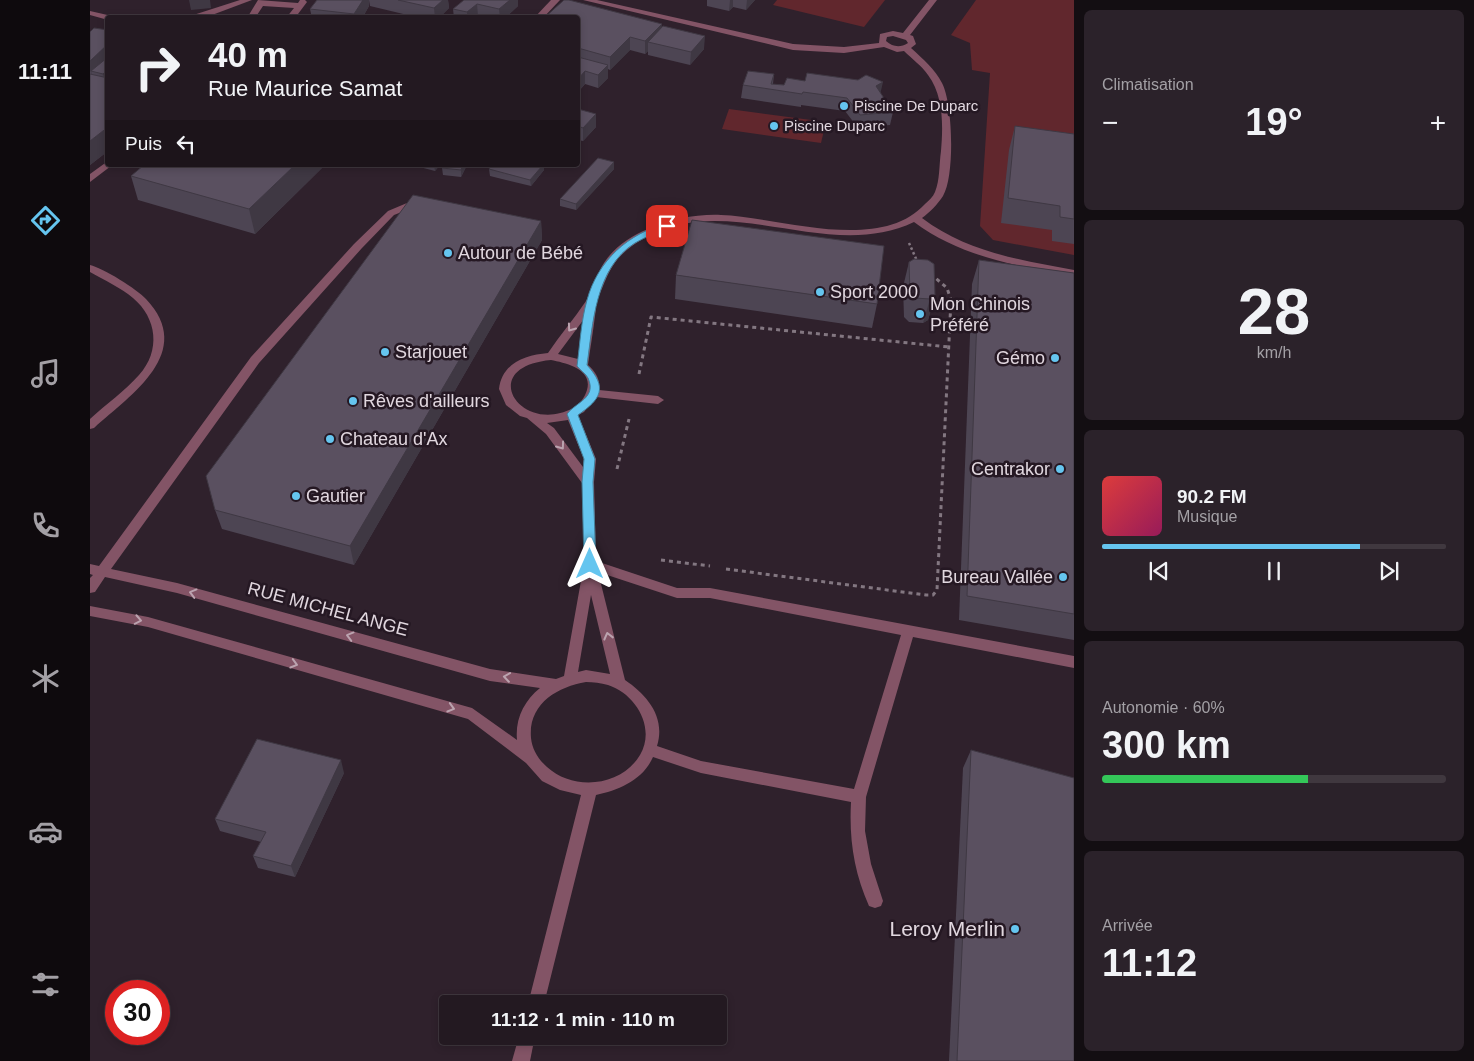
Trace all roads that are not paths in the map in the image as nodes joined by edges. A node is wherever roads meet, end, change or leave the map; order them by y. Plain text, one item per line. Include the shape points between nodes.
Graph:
1 (248, 0) edge
2 (556, 0) edge
3 (587, 0) edge
4 (933, 0) edge
5 (262, 1) edge
6 (302, 3) edge
7 (90, 13) edge
8 (204, 15) edge
9 (253, 15) edge
10 (292, 15) edge
11 (541, 15) edge
12 (105, 17) edge
13 (906, 36) junction
14 (884, 45) junction
15 (906, 48) junction
16 (105, 166) edge
17 (90, 179) edge
18 (433, 204) edge
19 (915, 218) junction
20 (90, 268) edge
21 (1074, 273) edge
22 (592, 300) junction
23 (551, 356) junction
24 (582, 366) junction
25 (594, 393) junction
26 (658, 400) dead end
27 (572, 414) junction
28 (530, 416) junction
29 (90, 425) edge
30 (588, 482) junction
31 (590, 564) junction
32 (97, 570) edge
33 (90, 588) edge
34 (90, 610) edge
35 (908, 632) junction
36 (1074, 662) edge
37 (570, 679) junction
38 (555, 684) junction
39 (620, 684) junction
40 (650, 750) junction
41 (530, 758) junction
42 (590, 790) junction
43 (859, 797) junction
44 (875, 901) dead end
45 (538, 995) edge
46 (525, 1045) edge
47 (521, 1061) edge

1 - 8 street
2 - 11 street
3 - 14 street via 793,47 844,50
4 - 13 street
5 - 6 street
5 - 9 street
6 - 10 street
7 - 12 street
13 - 14 street via 887,34 881,39
13 - 15 street via 912,41
14 - 15 street
15 - 19 street via 939,84 947,136 944,176 938,195
16 - 17 street
18 - 32 street via 410,205 391,213 358,246 255,360
19 - 21 street via 927,228 985,256
19 - 22 street via 900,225 856,233 724,218 681,221 653,230 631,242 609,263
20 - 29 street via 136,295 153,313 160,336 155,357 144,377
22 -> 23 street
22 - 24 street
23 - 24 street
23 - 28 street via 522,363 505,380 504,391 508,401
24 - 25 street via 593,378
25 - 26 street
25 - 27 street via 590,401
27 - 28 street via 559,418
27 - 30 street via 590,459
28 -> 30 street via 550,431
30 - 31 street
31 - 35 street via 677,593 710,593
31 - 37 street
39 -> 31 street
32 - 33 street
38 -> 32 street, RUE MICHEL ANGE via 490,675 176,588
34 -> 41 street via 148,622 472,714
35 - 36 street
35 - 43 street
37 - 38 street
37 - 39 street via 586,676
38 - 41 street via 537,698 526,716 523,737
39 - 40 street via 637,695 648,712 653,731
40 - 42 street via 642,766 628,778
40 - 43 street via 701,767
41 - 42 street via 554,781 571,788
42 - 45 street
43 - 44 street via 857,831
46 - 47 street

